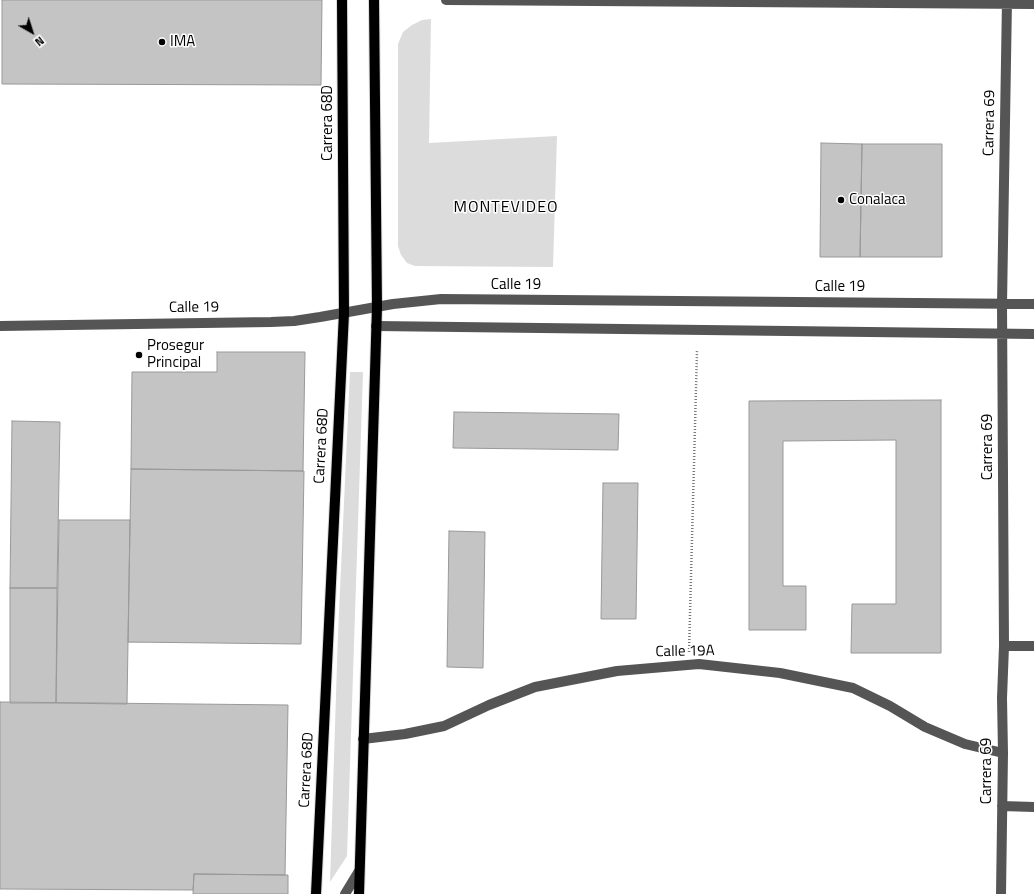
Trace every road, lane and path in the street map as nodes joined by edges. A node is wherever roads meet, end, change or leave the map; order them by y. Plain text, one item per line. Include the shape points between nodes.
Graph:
1 (342, 0) edge
2 (374, 0) edge
3 (446, 0) edge
4 (1007, 2) edge
5 (1034, 4) edge
6 (1002, 304) junction
7 (1034, 304) edge
8 (377, 307) junction
9 (344, 313) junction
10 (0, 326) edge
11 (376, 326) junction
12 (1003, 334) junction
13 (1034, 334) edge
14 (697, 351) dead end
15 (1004, 646) junction
16 (1034, 646) edge
17 (689, 653) dead end
18 (363, 739) junction
19 (1003, 753) junction
20 (1002, 806) junction
21 (1034, 807) edge
22 (359, 871) junction
23 (316, 894) edge
24 (345, 894) edge
25 (359, 894) edge
26 (1001, 894) edge

1 - 9 main road, Carrera 68D
2 - 8 main road
3 - 4 street
4 - 5 street
4 - 6 street, Carrera 69
6 - 7 street, Calle 19
6 - 8 street, Calle 19 via 441,299
6 - 12 street, Carrera 69
8 - 9 street, Calle 19
8 - 11 main road
9 - 10 street, Calle 19 via 271,322
9 - 23 main road, Carrera 68D
11 - 12 street
11 - 18 main road
12 - 13 street
12 - 15 street, Carrera 69
14 - 17 path
15 - 16 street
15 - 19 street, Carrera 69
18 - 19 street, Calle 19A via 444,726 535,687 617,671 699,664 780,673 853,688 925,727 965,744
18 - 22 main road
19 - 20 street, Carrera 69
20 - 21 street
20 - 26 street, Carrera 69
22 - 24 street
22 - 25 main road

